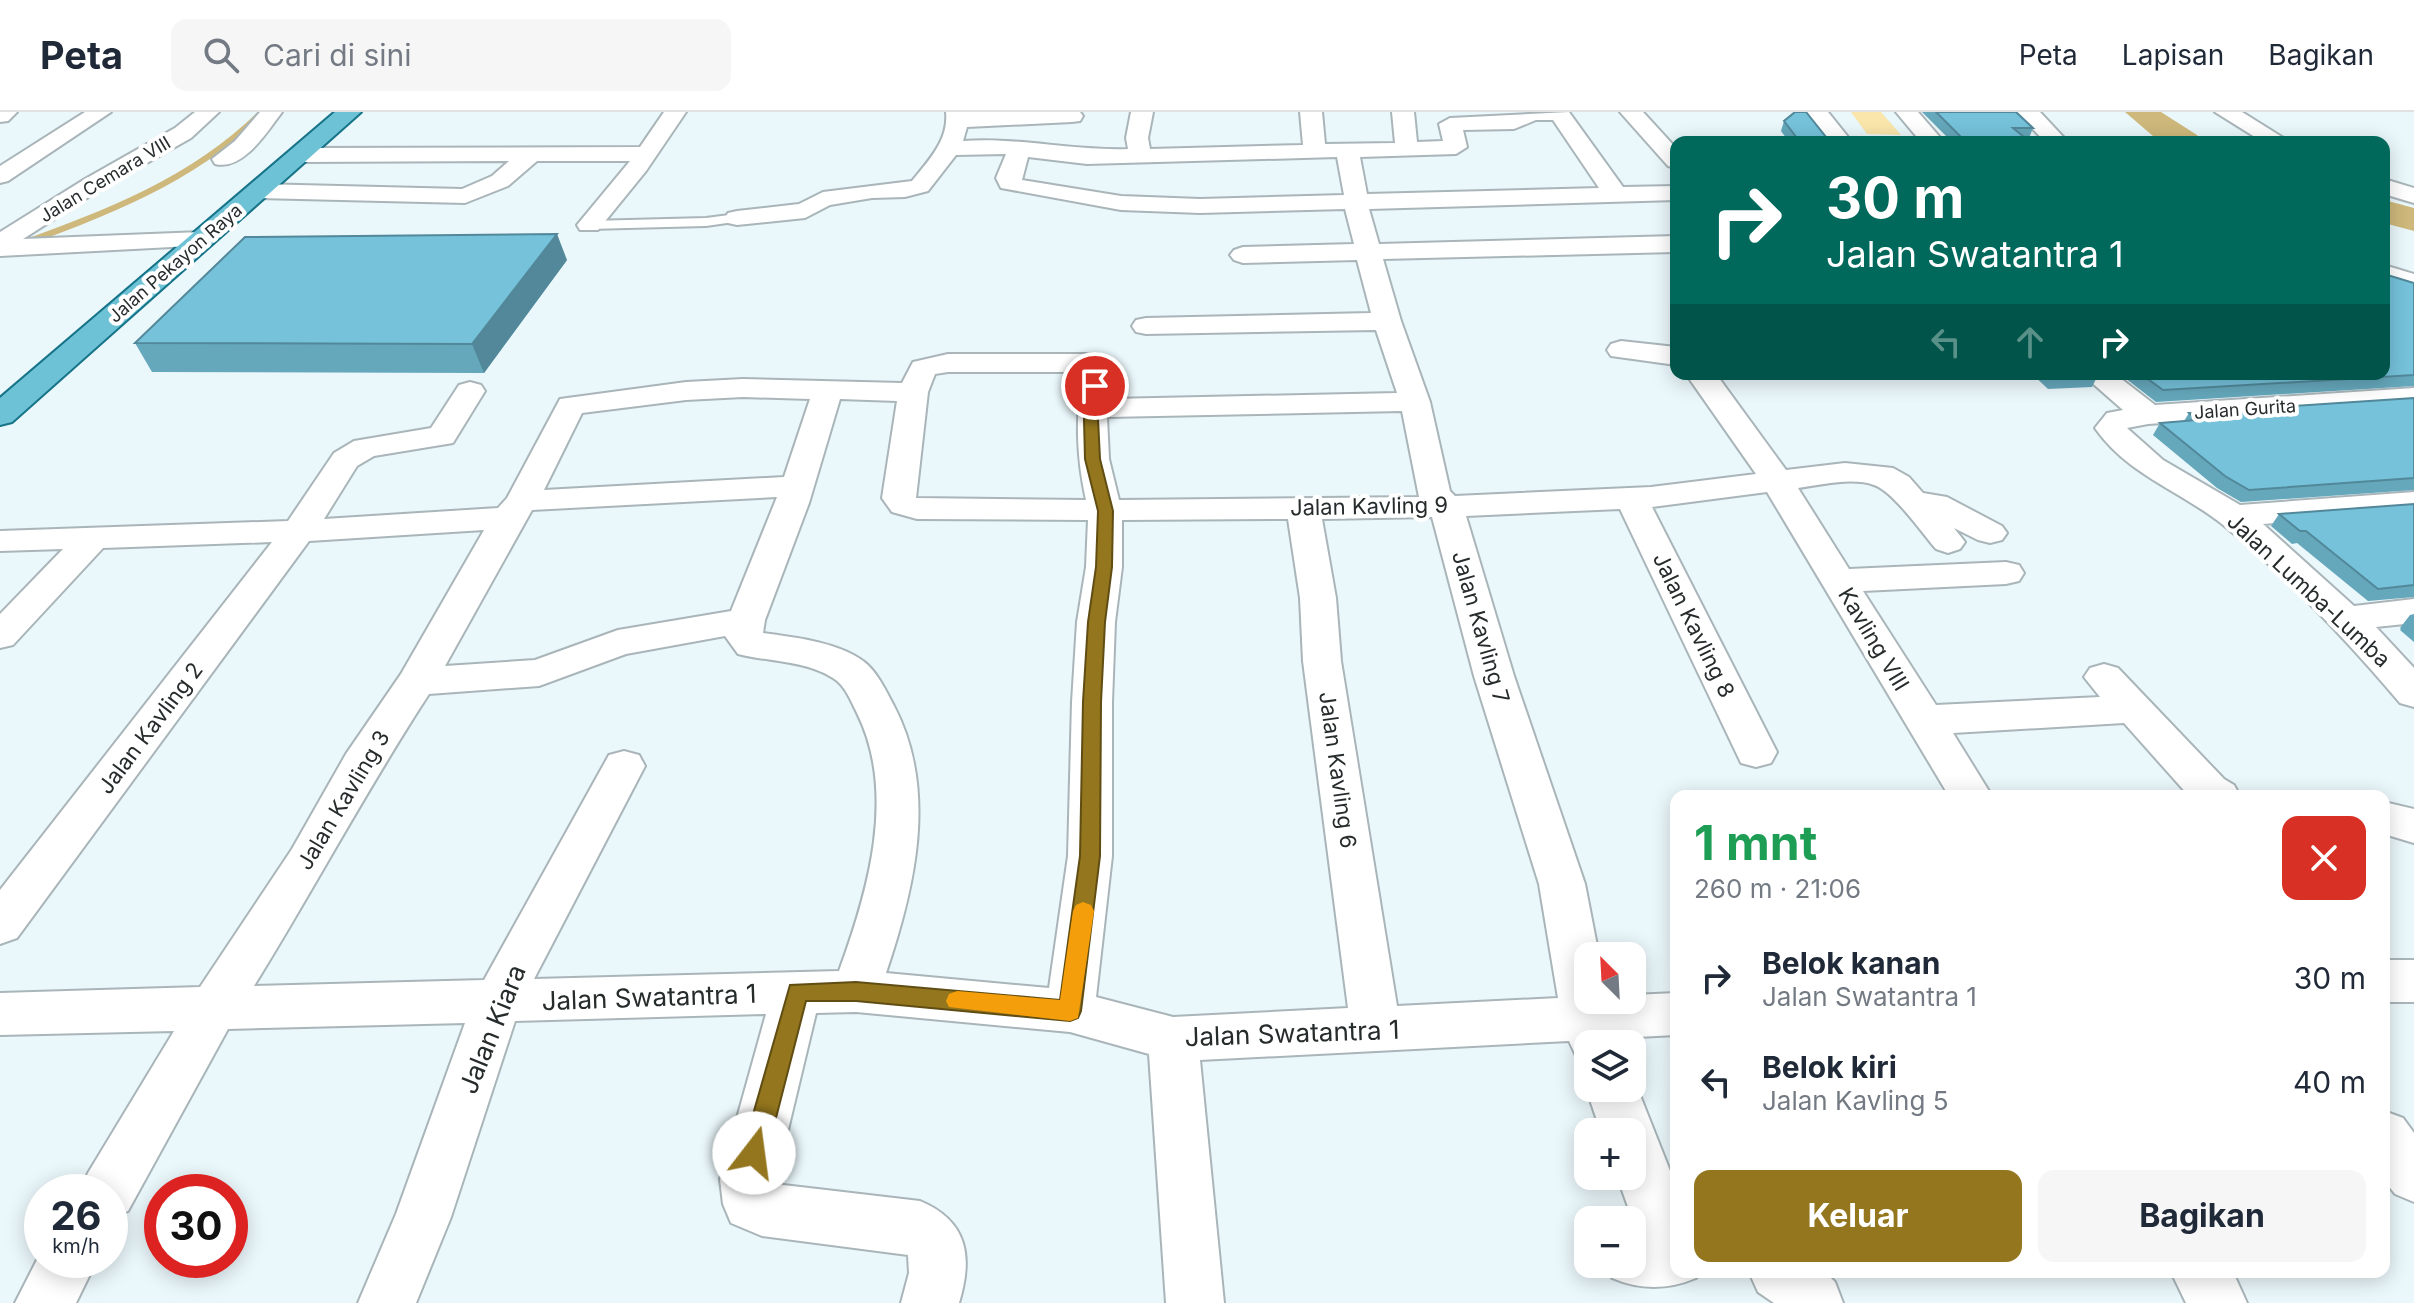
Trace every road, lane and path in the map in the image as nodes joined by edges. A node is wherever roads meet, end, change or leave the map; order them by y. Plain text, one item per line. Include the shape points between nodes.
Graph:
1 (6, 112) edge
2 (100, 112) edge
3 (208, 112) edge
4 (271, 112) edge
5 (349, 112) edge
6 (675, 112) edge
7 (1142, 112) edge
8 (1403, 112) edge
9 (1631, 112) edge
10 (1817, 112) edge
11 (1907, 112) edge
12 (2028, 112) edge
13 (2226, 112) edge
14 (1558, 113) edge
15 (1311, 114) edge
16 (0, 116) edge
17 (958, 116) edge
18 (1072, 116) dead end
19 (1287, 117) dead end
20 (1836, 136) edge
21 (1928, 136) edge
22 (2051, 136) edge
23 (2268, 136) edge
24 (949, 149) junction
25 (1330, 149) junction
26 (1407, 149) junction
27 (1019, 150) junction
28 (1669, 153) edge
29 (645, 154) junction
30 (300, 155) junction
31 (529, 156) junction
32 (1140, 156) junction
33 (223, 159) dead end
34 (0, 178) edge
35 (0, 186) edge
36 (2390, 188) edge
37 (258, 191) junction
38 (1670, 193) edge
39 (1616, 195) junction
40 (2414, 196) edge
41 (1355, 203) junction
42 (737, 218) joint
43 (589, 225) joint
44 (201, 240) junction
45 (1670, 244) edge
46 (0, 246) edge
47 (1369, 250) junction
48 (1243, 255) dead end
49 (2390, 275) edge
50 (2414, 283) edge
51 (1387, 321) junction
52 (1146, 326) dead end
53 (1621, 350) dead end
54 (1670, 355) edge
55 (918, 380) junction
56 (1705, 380) edge
57 (2104, 380) edge
58 (2374, 380) edge
59 (828, 390) junction
60 (470, 391) dead end
61 (1415, 402) junction
62 (2409, 402) edge
63 (1092, 408) junction
64 (0, 415) edge
65 (2148, 415) junction
66 (2118, 439) joint
67 (1777, 481) junction
68 (796, 486) junction
69 (1631, 498) junction
70 (1912, 502) junction
71 (2414, 502) edge
72 (1446, 505) junction
73 (1303, 508) junction
74 (515, 510) junction
75 (1105, 511) junction
76 (2233, 516) junction
77 (299, 531) junction
78 (1990, 533) dead end
79 (94, 537) junction
80 (0, 541) edge
81 (1948, 542) dead end
82 (2006, 573) dead end
83 (1839, 581) junction
84 (2414, 611) edge
85 (2345, 619) junction
86 (746, 620) junction
87 (0, 636) edge
88 (2104, 677) dead end
89 (417, 681) junction
90 (2414, 693) edge
91 (2132, 709) junction
92 (1924, 720) junction
93 (1756, 752) dead end
94 (624, 766) dead end
95 (1967, 790) edge
96 (2209, 790) edge
97 (2390, 820) edge
98 (2414, 826) edge
99 (0, 925) edge
100 (2390, 981) edge
101 (2414, 981) edge
102 (856, 991) junction
103 (797, 992) junction
104 (497, 1002) junction
105 (214, 1008) junction
106 (1070, 1011) junction
107 (0, 1014) edge
108 (1670, 1015) edge
109 (1574, 1030) edge
110 (1591, 1030) edge
111 (1376, 1031) junction
112 (1173, 1039) junction
113 (2390, 1144) edge
114 (118, 1174) edge
115 (2414, 1176) edge
116 (1644, 1190) edge
117 (1661, 1258) edge
118 (58, 1278) edge
119 (1788, 1278) edge
120 (2203, 1278) edge
121 (44, 1303) edge
122 (387, 1303) edge
123 (930, 1303) edge
124 (1195, 1303) edge
125 (1814, 1303) edge
126 (2218, 1303) edge

1 - 16 street
2 - 34 street
3 - 46 street, Jalan Cemara VIII via 183,133
4 - 33 street via 243,146
5 - 30 main road, Jalan Pekayon Raya
6 - 29 street
7 - 32 street
8 - 26 street
9 - 28 street
10 - 20 street
11 - 21 street
12 - 22 street
13 - 23 street
14 - 26 street via 1532,114 1514,123 1450,124 1456,147
14 - 39 street
15 - 19 street
15 - 25 street, Jalan Kavling 7
17 - 18 street
17 - 24 street
24 - 27 street
24 - 42 street via 920,186 823,199 805,211
25 - 26 street
25 - 32 street
25 - 41 street, Jalan Kavling 7 via 1356,188
27 - 32 street
27 - 41 street via 1009,183 1058,195 1184,205
29 - 31 street
29 - 43 street
30 - 31 street
30 - 37 main road, Jalan Pekayon Raya
31 - 37 street via 500,181 465,196
34 - 35 street via 7,181
36 - 40 street
37 - 44 main road, Jalan Pekayon Raya
38 - 39 street
39 - 41 street
41 - 47 street, Jalan Kavling 7
42 - 43 lane
44 - 46 street
44 - 64 main road, Jalan Pekayon Raya
45 - 47 street
47 - 48 street
47 - 51 street, Jalan Kavling 7
49 - 50 street
51 - 52 street
51 - 61 street, Jalan Kavling 7
53 - 54 street
55 - 59 street
55 - 63 street via 940,363 1098,363
55 - 75 street, Jalan Kavling 9 via 899,498 904,505
56 - 67 street, Kavling VIII
57 - 65 street
58 - 62 street
59 - 68 street
59 - 74 street, Jalan Kavling 3 via 686,391 571,405
60 - 77 street, Jalan Kavling 2 via 442,436 353,453
61 - 63 street
61 - 72 street, Jalan Kavling 7 via 1434,495
62 - 65 street, Jalan Gurita
63 - 75 street via 1093,459
65 - 66 street, Jalan Gurita via 2112,424
66 - 76 street, Jalan Lumba-Lumba
67 - 69 street, Jalan Kavling 9
67 - 70 street, Jalan Kavling 9 via 1845,473 1881,475
67 - 83 street, Kavling VIII
68 - 74 street
68 - 86 street
69 - 72 street, Jalan Kavling 9
69 - 93 street, Jalan Kavling 8
70 - 78 street via 1935,504
70 - 81 street, Jalan Kavling 9
71 - 76 street
72 - 73 street, Jalan Kavling 9
72 - 110 street, Jalan Kavling 7 via 1494,676 1562,884
73 - 75 street, Jalan Kavling 9
73 - 111 street, Jalan Kavling 6
74 - 77 street
74 - 89 street, Jalan Kavling 3
75 - 106 street via 1092,702 1090,856
76 - 85 street, Jalan Lumba-Lumba
77 - 79 street
77 - 99 street, Jalan Kavling 2
79 - 80 street
79 - 87 street
82 - 83 street
83 - 92 street, Kavling VIII
84 - 85 street
85 - 90 street, Jalan Lumba-Lumba
86 - 89 street via 618,643 539,673
86 - 102 street via 744,636 751,645 784,648 846,668 883,718 898,801 879,927
88 - 91 street
89 - 105 street, Jalan Kavling 3
91 - 92 street
91 - 96 street
92 - 95 street, Kavling VIII
94 - 104 street, Jalan Kiara
97 - 98 street
100 - 101 street
102 - 103 street, Jalan Swatantra 1
102 - 106 street, Jalan Swatantra 1
103 - 104 street, Jalan Swatantra 1
103 - 123 street via 747,1179 751,1204 920,1229 936,1246 940,1271
104 - 105 street, Jalan Swatantra 1
104 - 122 street, Jalan Kiara via 423,1217
105 - 107 street, Jalan Swatantra 1
105 - 114 street, Jalan Kavling 3
106 - 112 street, Jalan Swatantra 1
108 - 110 street, Jalan Swatantra 1
109 - 111 street, Jalan Swatantra 1
111 - 112 street, Jalan Swatantra 1
112 - 124 street
113 - 115 street
116 - 117 street
118 - 121 street
119 - 125 street
120 - 126 street

